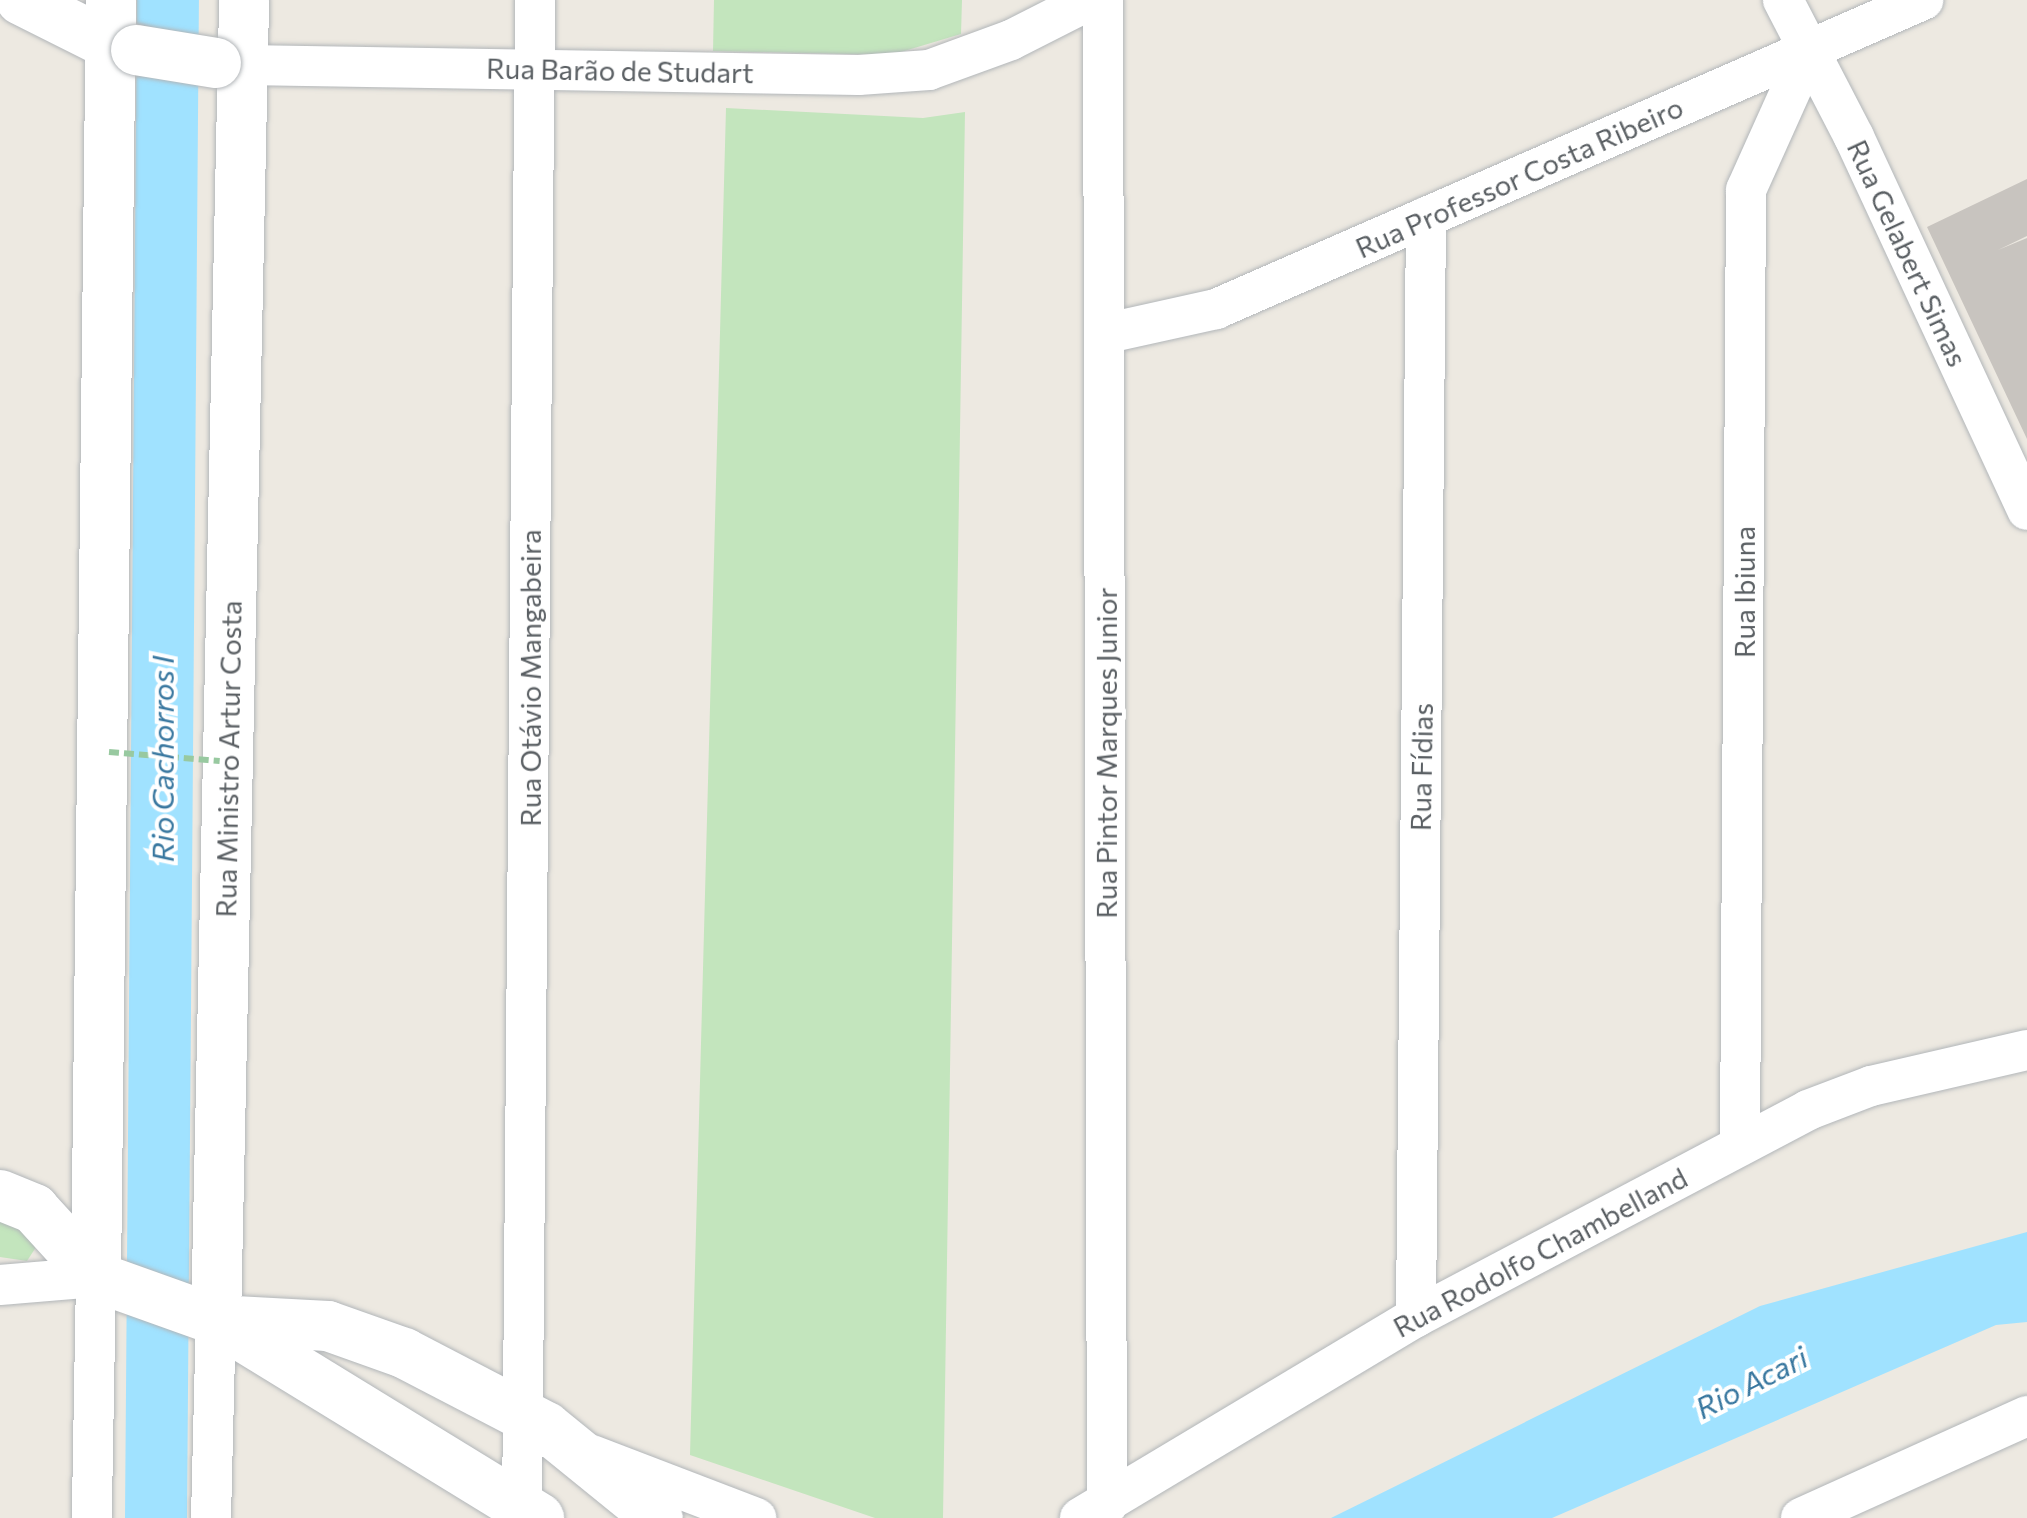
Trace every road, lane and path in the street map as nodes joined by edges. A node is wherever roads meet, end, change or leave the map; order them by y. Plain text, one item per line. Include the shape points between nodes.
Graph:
1 (21, 0) edge
2 (244, 0) edge
3 (535, 0) edge
4 (1090, 0) edge
5 (1103, 0) edge
6 (1783, 0) edge
7 (1923, 0) edge
8 (119, 32) edge
9 (1808, 52) junction
10 (230, 64) junction
11 (534, 66) junction
12 (1426, 217) junction
13 (1108, 333) junction
14 (2027, 510) edge
15 (110, 752) dead end
16 (220, 761) dead end
17 (2027, 1050) edge
18 (1740, 1144) junction
19 (0, 1195) edge
20 (111, 1282) junction
21 (0, 1285) edge
22 (198, 1314) junction
23 (1416, 1317) junction
24 (525, 1356) junction
25 (477, 1389) junction
26 (524, 1414) junction
27 (2027, 1416) edge
28 (578, 1449) junction
29 (1093, 1512) edge
30 (528, 1515) edge
31 (92, 1518) edge
32 (211, 1518) edge
33 (658, 1518) edge
34 (756, 1518) edge
35 (1801, 1518) edge

1 - 8 street, Rua Barão de Studart
2 - 10 street, Rua Ministro Artur Costa
3 - 11 street, Rua Otávio Mangabeira
4 - 11 street, Rua Barão de Studart via 1011,40 929,70 859,76
5 - 13 street, Rua Pintor Marques Junior
6 - 9 street, Rua Gelabert Simas
7 - 9 street, Rua Professor Costa Ribeiro
8 - 10 street, Rua Barão de Studart, bridge
8 - 20 street
9 - 12 street, Rua Professor Costa Ribeiro
9 - 14 street, Rua Gelabert Simas
9 - 18 street, Rua Ibiuna via 1746,190
10 - 11 street, Rua Barão de Studart
10 - 22 street, Rua Ministro Artur Costa
11 - 24 street, Rua Otávio Mangabeira
12 - 13 street, Rua Professor Costa Ribeiro via 1216,309
12 - 23 street, Rua Fídias
13 - 29 street, Rua Pintor Marques Junior
15 - 16 path, bridge
17 - 18 street, Rua Rodolfo Chambelland via 1871,1086
18 - 23 street, Rua Rodolfo Chambelland
19 - 20 street via 34,1209
20 - 21 street
20 - 22 street
20 - 31 street
22 - 25 street via 328,1326
22 - 30 street
22 - 32 street, Rua Ministro Artur Costa
23 - 29 street, Rua Rodolfo Chambelland
24 - 25 street
24 - 26 street, Rua Otávio Mangabeira
25 - 26 street
26 - 28 street
26 - 30 street, Rua Otávio Mangabeira
27 - 35 street
28 - 33 street
28 - 34 street

